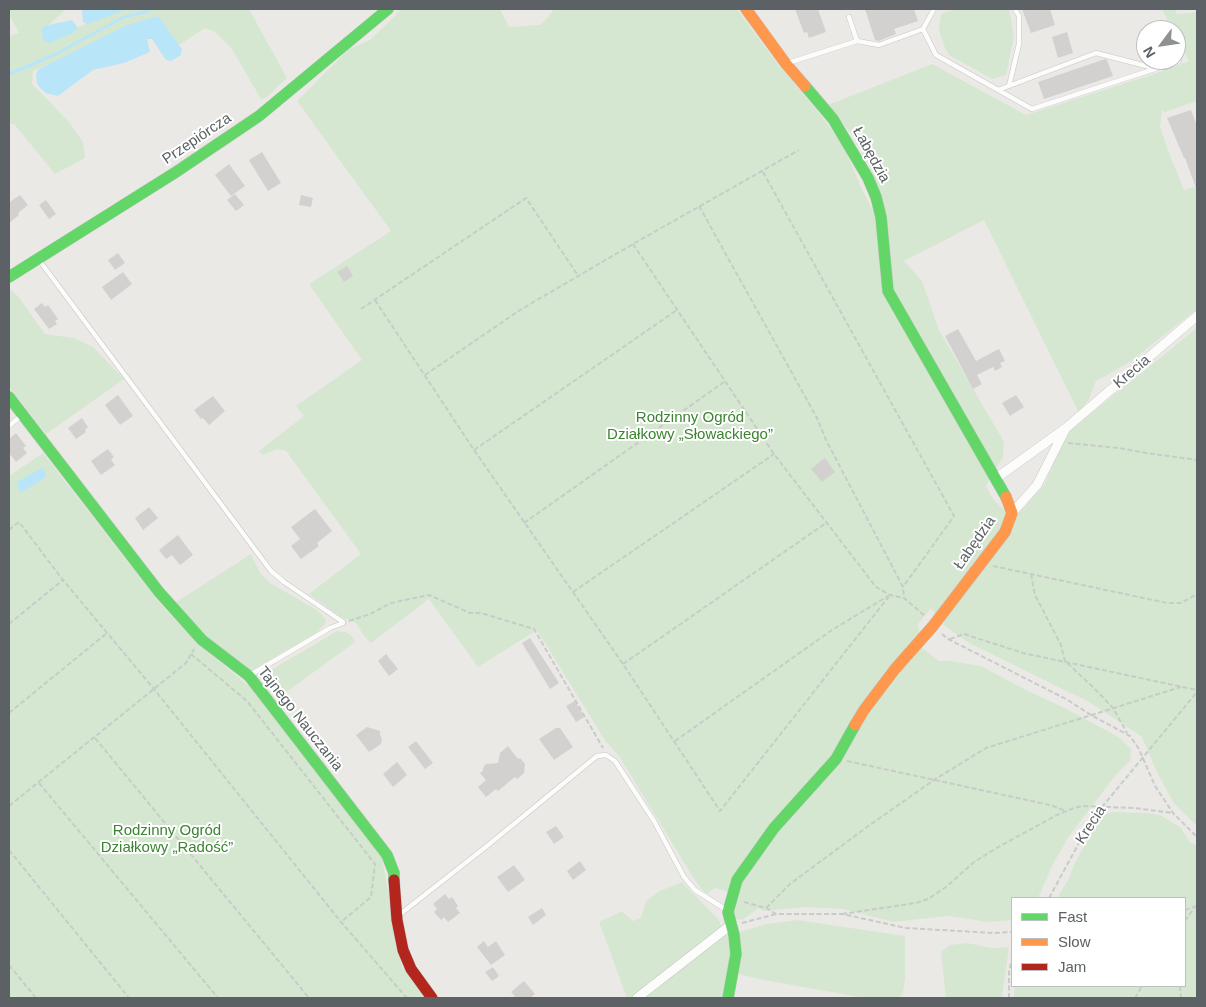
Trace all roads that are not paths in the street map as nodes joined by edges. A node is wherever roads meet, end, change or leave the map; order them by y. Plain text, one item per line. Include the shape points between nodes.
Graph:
1 (388, 9) edge
2 (746, 9) edge
3 (934, 9) edge
4 (1015, 9) edge
5 (849, 17) dead end
6 (923, 29) junction
7 (857, 41) junction
8 (786, 64) junction
9 (1136, 64) edge
10 (1152, 70) edge
11 (1009, 86) junction
12 (998, 90) junction
13 (38, 258) junction
14 (9, 277) edge
15 (1197, 316) edge
16 (9, 397) edge
17 (23, 415) junction
18 (9, 426) edge
19 (1066, 428) junction
20 (995, 480) junction
21 (1012, 513) junction
22 (249, 676) junction
23 (728, 912) junction
24 (396, 917) junction
25 (732, 924) junction
26 (432, 998) edge
27 (637, 998) edge
28 (728, 998) edge

1 - 13 street, Przepiórcza via 259,116
2 - 8 street, Łabędzia
3 - 6 lane
4 - 11 lane via 1019,44
5 - 7 lane
6 - 7 lane via 879,45
6 - 12 lane via 936,54
7 - 8 lane
8 - 20 street, Łabędzia via 832,119 868,178 881,216 888,291
9 - 11 lane via 1096,53
10 - 12 lane via 1032,108
11 - 12 lane
13 - 14 street, Przepiórcza
13 - 22 lane via 272,571 343,622
15 - 19 street, Krecia
16 - 17 street, Tajnego Nauczania
17 - 18 lane
17 - 22 street, Tajnego Nauczania via 159,592 202,640
19 - 20 street, Krecia
19 - 21 street, Krecia via 1037,485
20 - 21 street, Łabędzia
21 - 23 street, Łabędzia via 1005,532 864,710 836,759 774,828 737,880
22 - 24 street, Tajnego Nauczania via 387,855 394,873
23 - 24 lane via 690,884 615,761 606,755 597,756
23 - 25 street
24 - 26 street, Tajnego Nauczania via 407,962
25 - 27 street
25 - 28 street via 736,954

